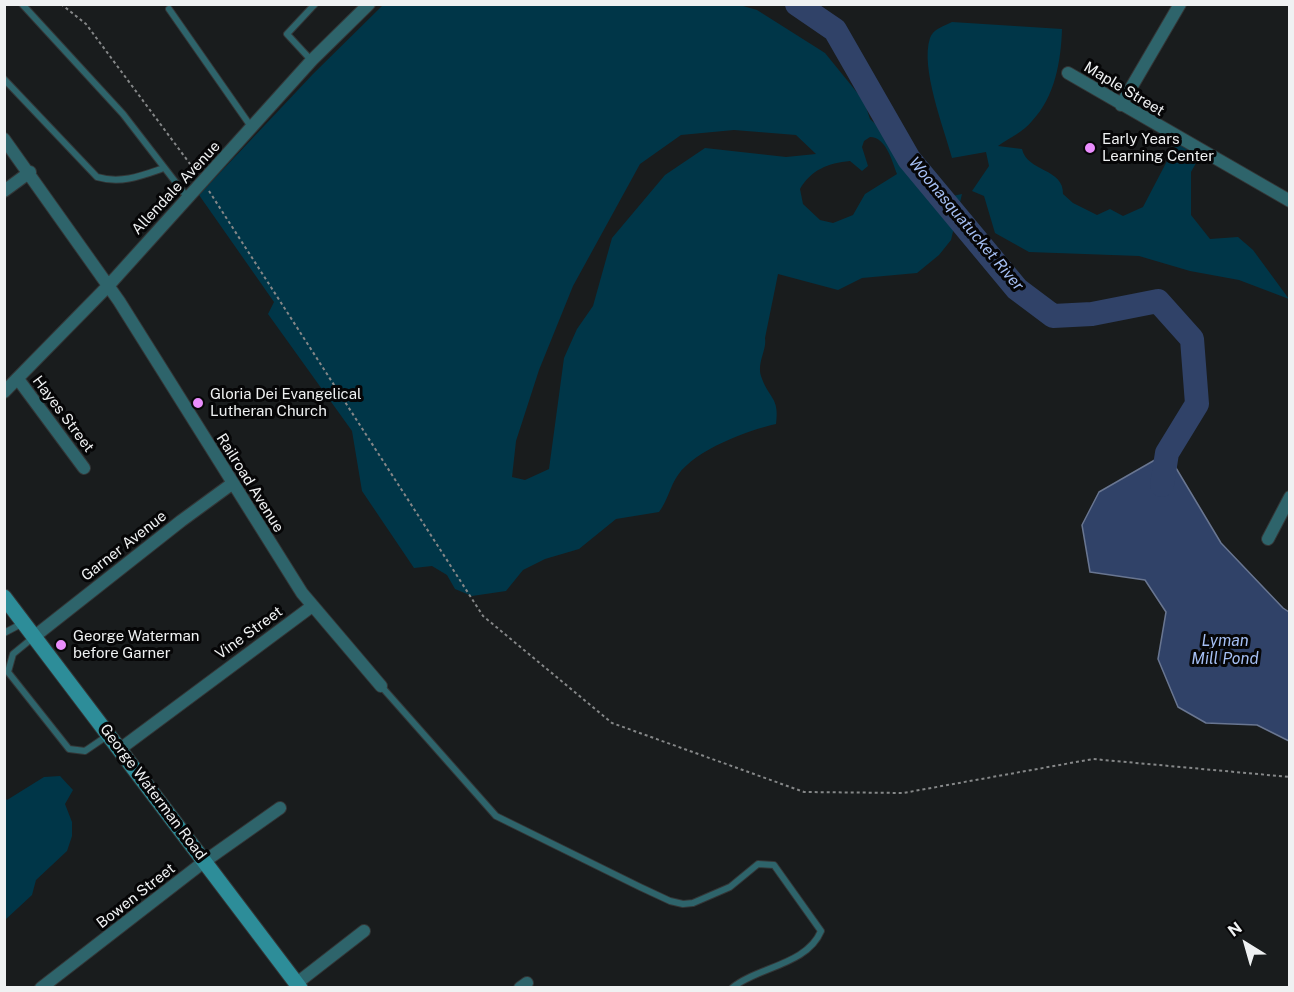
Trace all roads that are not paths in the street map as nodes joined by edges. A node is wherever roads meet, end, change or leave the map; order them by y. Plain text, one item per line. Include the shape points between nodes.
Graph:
1 (22, 4) edge
2 (315, 4) edge
3 (369, 4) edge
4 (1180, 4) edge
5 (169, 9) dead end
6 (312, 60) junction
7 (1068, 73) dead end
8 (4, 79) edge
9 (1121, 105) junction
10 (252, 129) junction
11 (4, 139) edge
12 (164, 168) junction
13 (30, 172) junction
14 (4, 192) edge
15 (187, 197) junction
16 (1290, 201) edge
17 (109, 285) junction
18 (18, 379) junction
19 (4, 392) edge
20 (84, 468) dead end
21 (233, 483) junction
22 (1290, 497) edge
23 (1268, 539) dead end
24 (4, 597) edge
25 (311, 607) junction
26 (25, 622) junction
27 (4, 633) edge
28 (35, 636) junction
29 (381, 686) joint
30 (109, 735) junction
31 (120, 749) junction
32 (280, 808) dead end
33 (206, 861) junction
34 (364, 931) dead end
35 (298, 985) edge
36 (41, 987) edge
37 (732, 987) edge

1 - 12 lane via 123,114
2 - 6 lane via 286,34
3 - 6 street, Allendale Avenue
4 - 9 street
5 - 10 lane
6 - 10 street, Allendale Avenue
7 - 9 street, Maple Street
8 - 12 lane via 97,177 129,180
9 - 16 street, Maple Street
10 - 15 street, Allendale Avenue
11 - 13 street, Railroad Avenue
12 - 15 lane
13 - 14 street
13 - 17 street, Railroad Avenue
15 - 17 street, Allendale Avenue
17 - 18 street, Allendale Avenue
17 - 21 street, Railroad Avenue
18 - 19 street, Allendale Avenue
18 - 20 street, Hayes Street
21 - 25 street, Railroad Avenue
21 - 28 street, Garner Avenue
22 - 23 street
24 - 26 main road, George Waterman Road
25 - 29 street, Railroad Avenue
25 - 31 street, Vine Street
26 - 27 lane
26 - 28 main road, George Waterman Road
28 - 30 main road, George Waterman Road
28 - 30 lane via 13,654 8,672 69,748 85,750
29 - 37 lane via 496,816 670,901 693,903 730,887 758,864 774,865 820,931 816,941 802,953
30 - 31 main road, George Waterman Road
31 - 33 main road, George Waterman Road
32 - 33 street, Bowen Street
33 - 35 main road, George Waterman Road
33 - 36 street, Bowen Street
34 - 35 street

